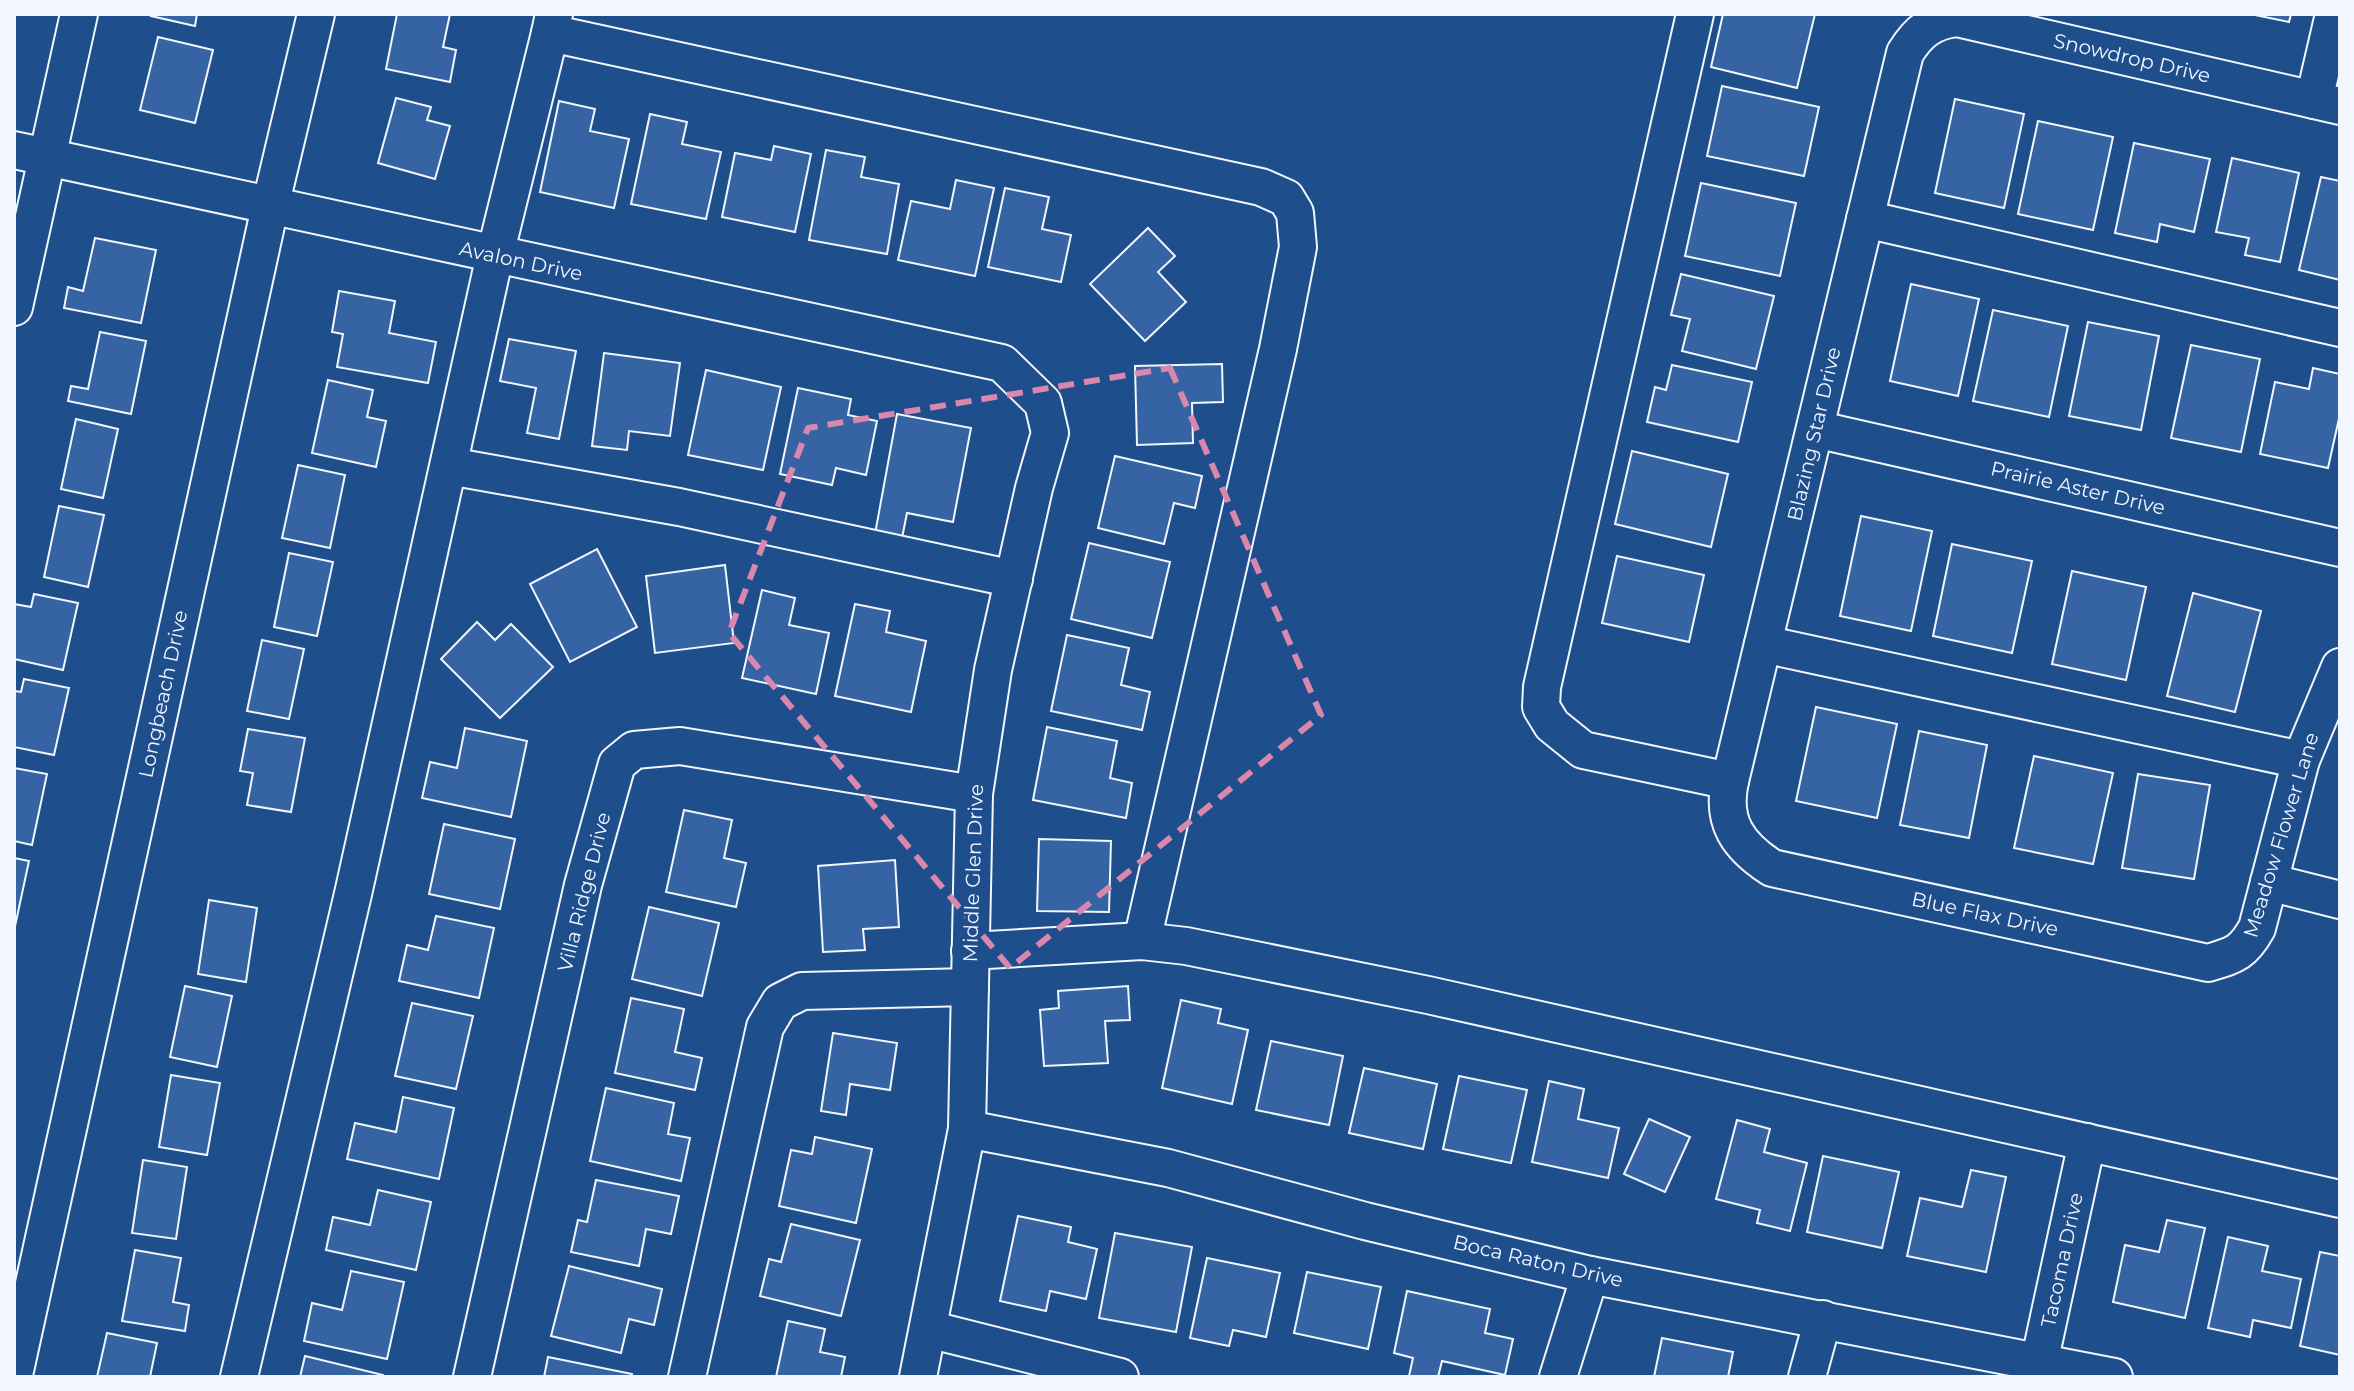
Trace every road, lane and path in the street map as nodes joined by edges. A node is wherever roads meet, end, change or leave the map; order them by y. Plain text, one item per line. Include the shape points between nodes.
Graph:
1 (79, 14) edge
2 (316, 14) edge
3 (1695, 14) edge
4 (2334, 14) edge
5 (552, 24) edge
6 (1925, 29) joint
7 (2327, 103) edge
8 (31, 154) edge
9 (270, 207) junction
10 (1865, 219) junction
11 (495, 255) junction
12 (14, 307) edge
13 (2340, 328) edge
14 (1022, 381) joint
15 (1815, 429) junction
16 (449, 466) junction
17 (2340, 548) edge
18 (1014, 579) junction
19 (1763, 644) junction
20 (2340, 667) edge
21 (2301, 760) junction
22 (1730, 781) junction
23 (974, 794) junction
24 (1742, 843) joint
25 (2269, 882) junction
26 (2340, 900) edge
27 (1142, 941) junction
28 (970, 951) junction
29 (2236, 955) joint
30 (970, 987) junction
31 (967, 1129) junction
32 (2087, 1142) junction
33 (2340, 1199) edge
34 (1590, 1275) junction
35 (1823, 1319) junction
36 (928, 1329) junction
37 (2038, 1369) edge
38 (14, 1375) edge
39 (239, 1377) edge
40 (472, 1377) edge
41 (687, 1377) edge
42 (918, 1377) edge
43 (1120, 1377) edge
44 (1558, 1377) edge
45 (1807, 1377) edge
46 (2114, 1377) edge

1 - 8 street
2 - 9 street, Longbeach Drive
3 - 22 street via 1541,707 1552,725 1583,750
4 - 7 street
5 - 11 street
5 - 27 street via 1261,187 1286,198 1295,213 1298,247
6 - 7 street, Snowdrop Drive via 1957,18
6 - 10 street, Blazing Star Drive via 1905,53
8 - 9 street, Avalon Drive
8 - 12 street
9 - 11 street, Avalon Drive
9 - 38 street, Longbeach Drive
10 - 13 street
10 - 15 street, Blazing Star Drive
11 - 14 street, Avalon Drive via 1002,363
11 - 16 street
14 - 18 street, Middle Glen Drive via 1043,403 1050,433
15 - 17 street, Prairie Aster Drive
15 - 19 street, Blazing Star Drive
16 - 18 street via 695,510
16 - 39 street
18 - 23 street, Middle Glen Drive via 993,670
19 - 21 street
19 - 22 street, Blazing Star Drive
20 - 21 street, Meadow Flower Lane
21 - 25 street, Meadow Flower Lane
22 - 24 street, Blazing Star Drive via 1730,824
23 - 28 street, Middle Glen Drive
23 - 40 street, Villa Ridge Drive via 680,746 634,750 617,764 583,885
24 - 29 street, Blue Flax Drive via 1772,868 2208,963
25 - 26 street
25 - 29 street, Meadow Flower Lane via 2257,928
27 - 28 street
27 - 32 street via 1428,995
28 - 30 street, Middle Glen Drive
30 - 31 street, Middle Glen Drive
30 - 41 street via 802,991 780,1002 765,1027
31 - 34 street, Boca Raton Drive via 1168,1168
31 - 36 street, Middle Glen Drive
32 - 33 street
32 - 37 street, Tacoma Drive
34 - 35 street, Boca Raton Drive
34 - 44 street
35 - 37 street, Boca Raton Drive
35 - 45 street
36 - 42 street, Middle Glen Drive
36 - 43 street
37 - 46 street, Boca Raton Drive

